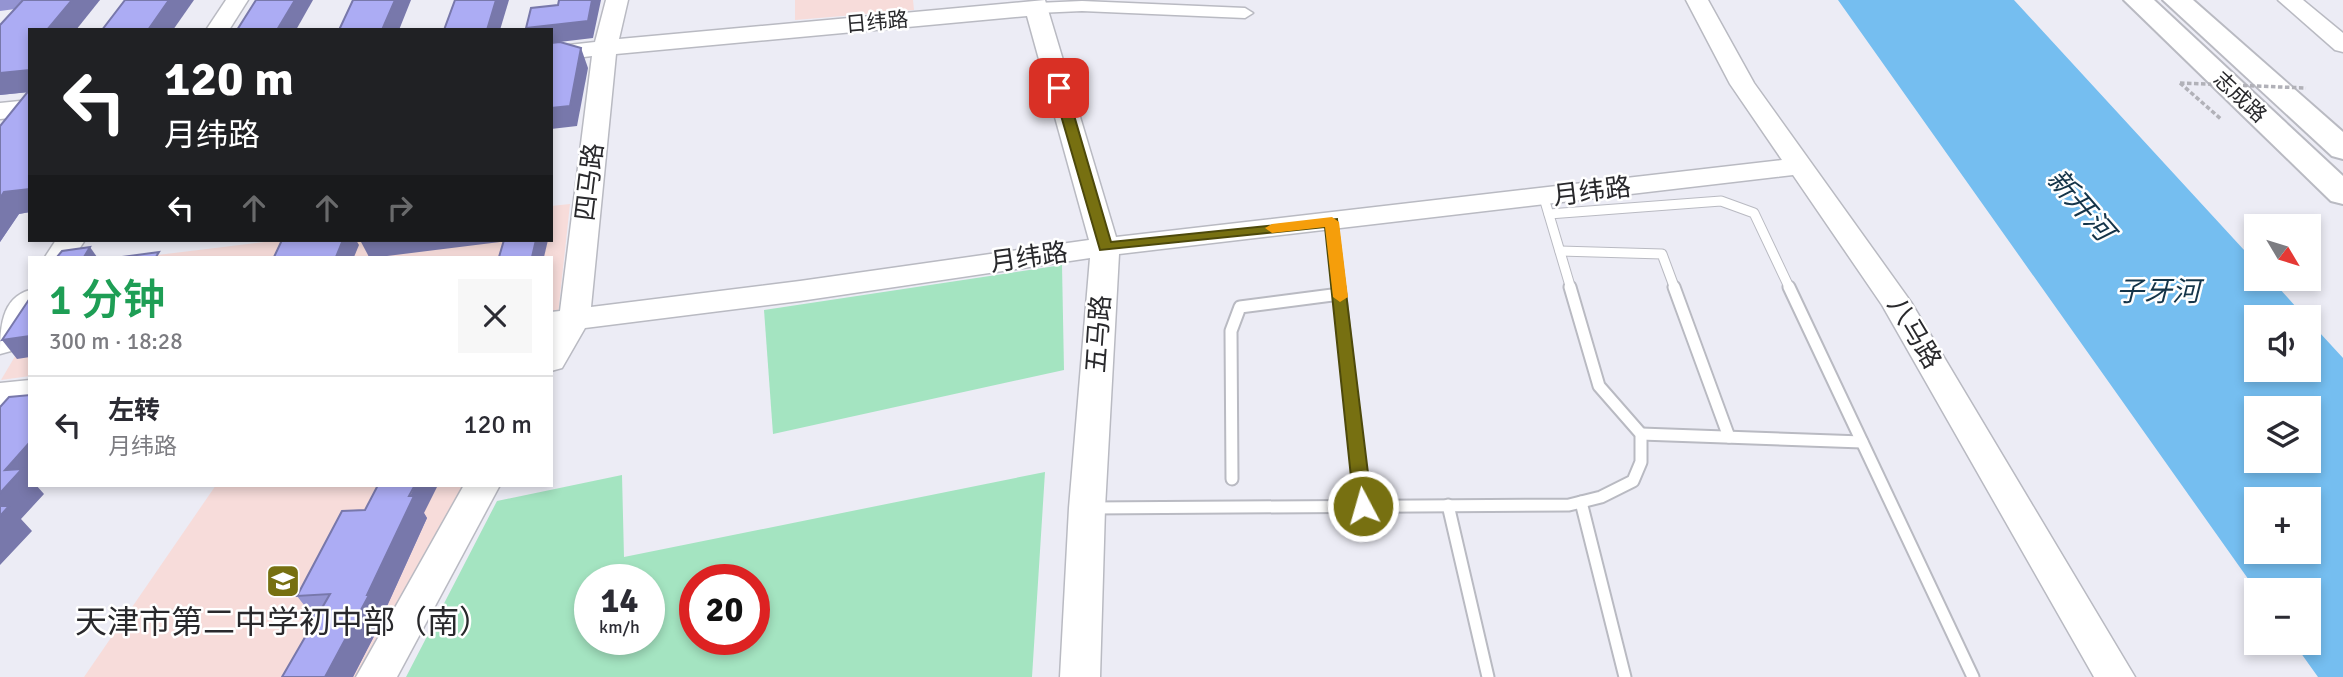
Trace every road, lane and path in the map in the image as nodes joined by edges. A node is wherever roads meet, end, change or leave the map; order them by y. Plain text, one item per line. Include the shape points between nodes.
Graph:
1 (237, 0) edge
2 (617, 0) edge
3 (1697, 0) edge
4 (2184, 0) edge
5 (2289, 0) edge
6 (2150, 3) edge
7 (1035, 4) edge
8 (1245, 13) dead end
9 (218, 28) edge
10 (2219, 38) junction
11 (2343, 45) edge
12 (605, 48) junction
13 (553, 54) edge
14 (2306, 88) dead end
15 (28, 108) edge
16 (0, 111) edge
17 (2222, 120) dead end
18 (2343, 149) edge
19 (1800, 166) junction
20 (2343, 194) edge
21 (1547, 206) junction
22 (1332, 222) junction
23 (1105, 247) junction
24 (1560, 251) junction
25 (1340, 294) junction
26 (28, 303) edge
27 (562, 321) edge
28 (0, 343) edge
29 (553, 353) edge
30 (28, 391) edge
31 (0, 395) edge
32 (1641, 434) junction
33 (1729, 437) junction
34 (1862, 442) junction
35 (1232, 479) dead end
36 (481, 487) edge
37 (1581, 502) junction
38 (1448, 505) junction
39 (1363, 506) junction
40 (1087, 508) junction
41 (376, 677) edge
42 (1080, 677) edge
43 (1488, 677) edge
44 (1625, 677) edge
45 (1973, 677) edge
46 (2115, 677) edge

1 - 9 street
2 - 12 street, 四马路
3 - 19 street, 八马路 via 1742,83
4 - 10 highway
5 - 11 street
6 - 10 highway, 志成路
6 - 20 highway, 志成路
7 - 8 street, 日纬路
7 - 12 street, 日纬路
7 - 23 street, 五马路
10 - 18 highway, 志成路
12 - 13 street, 日纬路
12 - 27 street, 四马路
14 - 17 path, bridge via 2180,83
15 - 16 street
19 - 21 street, 月纬路
19 - 46 street, 八马路 via 1896,302
21 - 22 street, 月纬路
21 - 24 lane
21 - 34 lane via 1721,201 1754,213
22 - 23 street, 月纬路
22 - 25 lane
23 - 27 street, 月纬路
23 - 40 street, 五马路
24 - 32 lane via 1599,386
24 - 33 lane via 1662,254
25 - 35 lane via 1240,307 1231,331
25 - 39 lane
26 - 28 street
27 - 29 street, 四马路
30 - 31 street
32 - 33 lane
32 - 37 lane via 1641,462 1633,481
33 - 34 lane
34 - 45 lane
36 - 41 street
37 - 38 lane
37 - 44 lane
38 - 39 lane
38 - 43 lane
39 - 40 lane
40 - 42 street, 五马路

